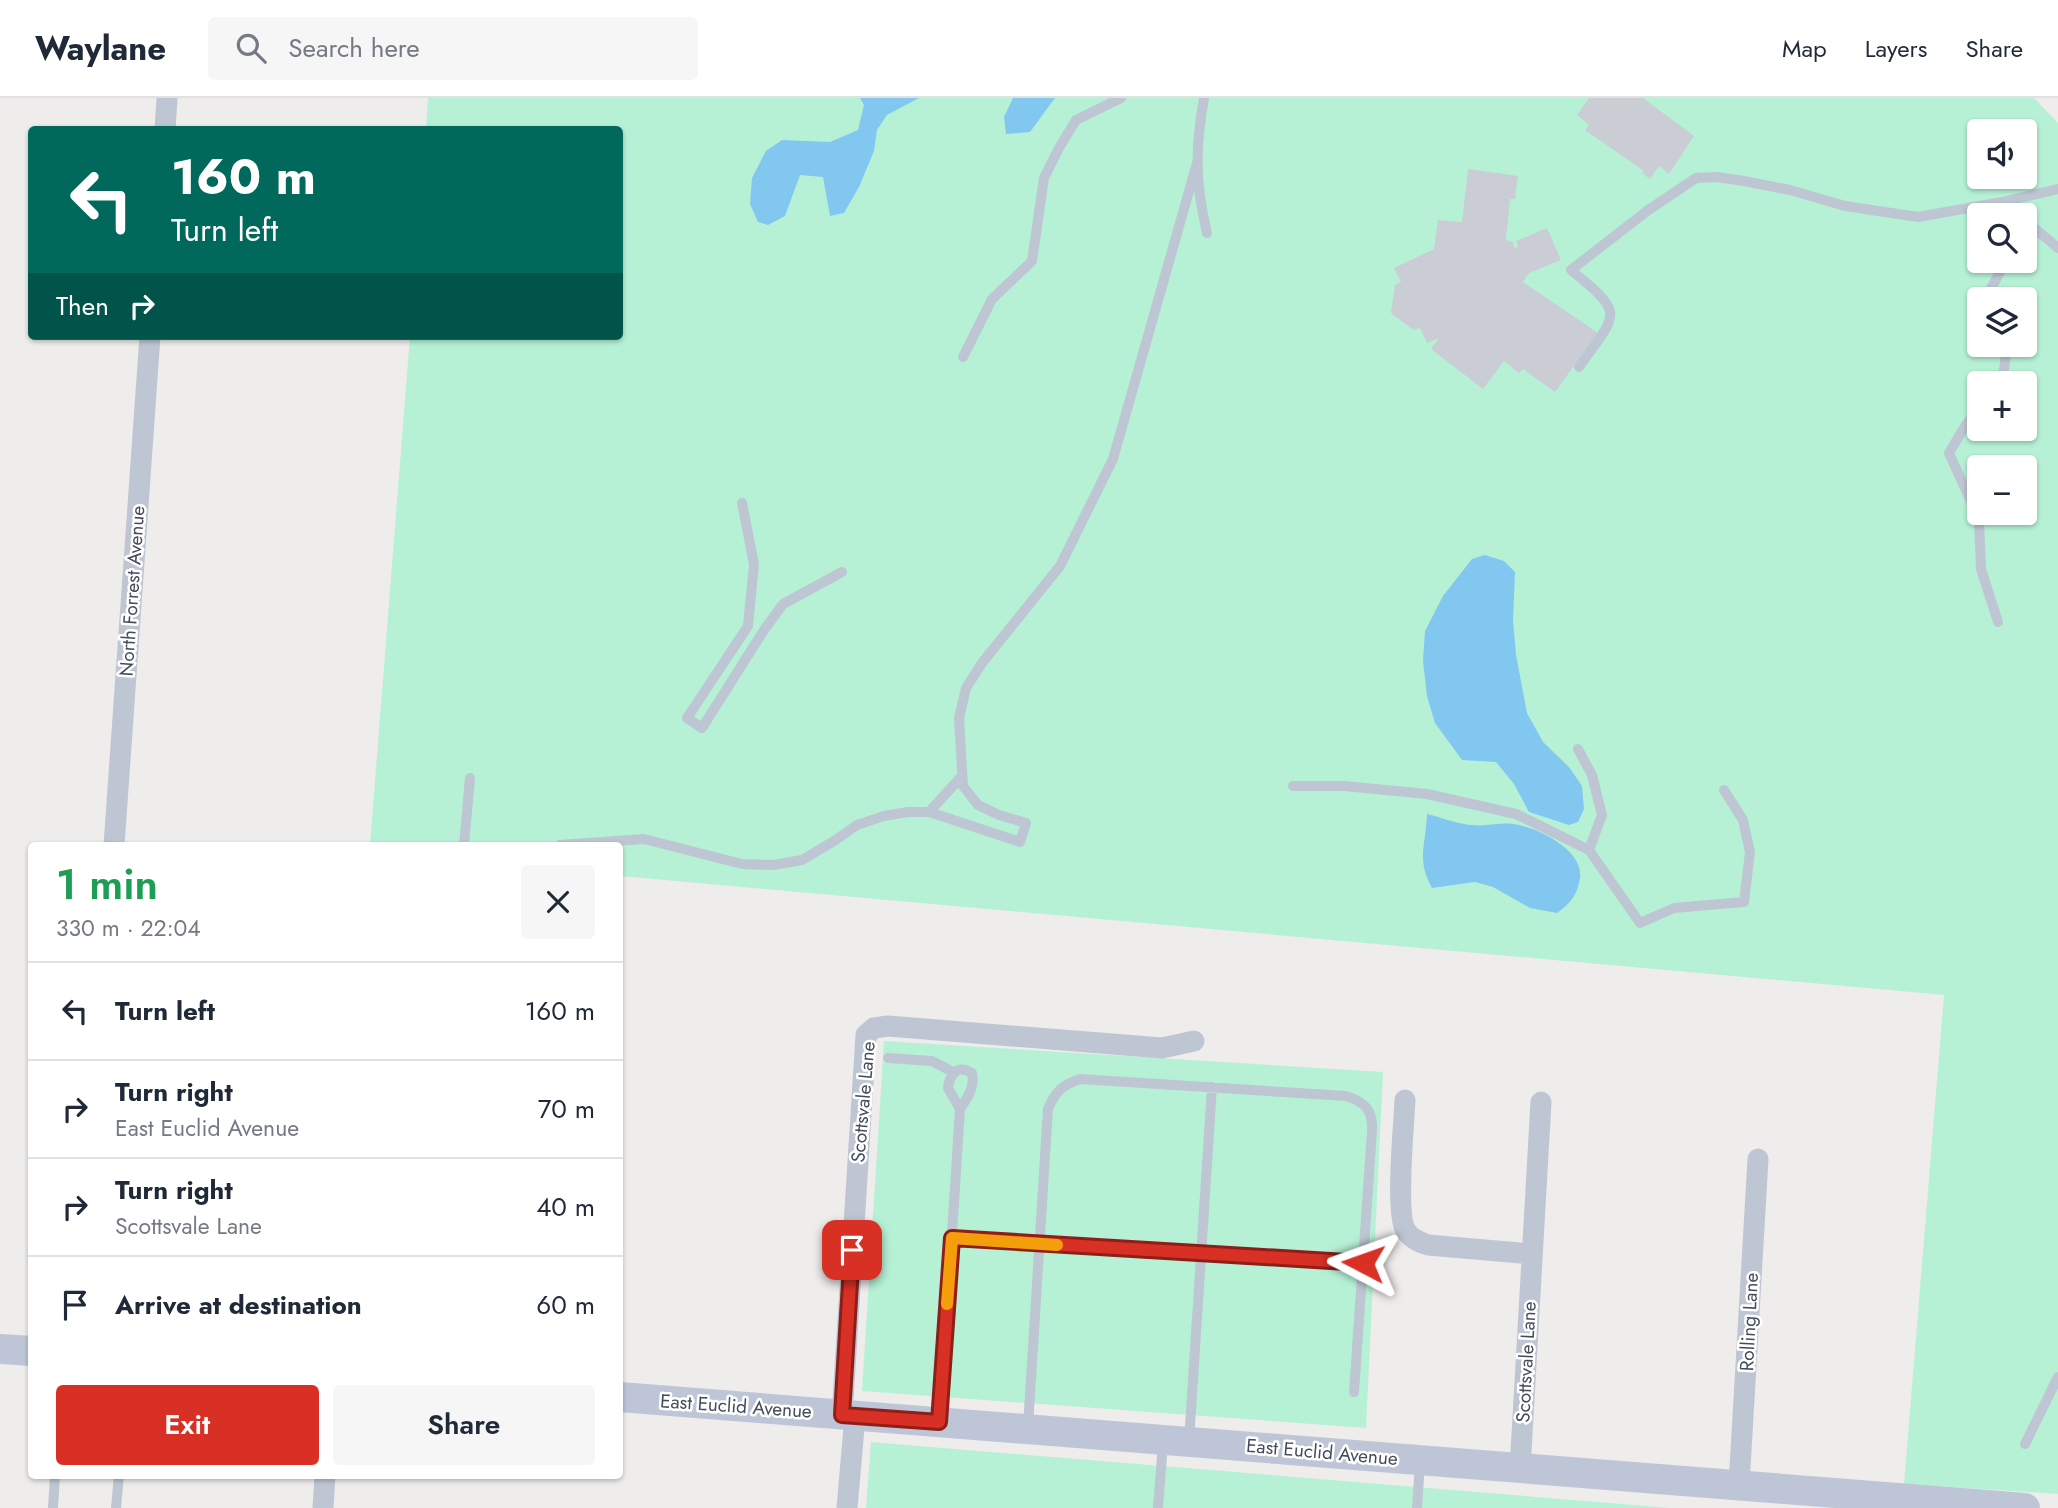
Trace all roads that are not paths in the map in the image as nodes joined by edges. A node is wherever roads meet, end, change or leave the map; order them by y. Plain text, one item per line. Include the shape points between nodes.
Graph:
1 (167, 98) edge
2 (1121, 98) edge
3 (1204, 98) edge
4 (164, 126) edge
5 (1197, 163) junction
6 (2058, 188) edge
7 (2014, 199) junction
8 (2017, 203) edge
9 (2037, 230) edge
10 (1207, 233) dead end
11 (2058, 248) edge
12 (150, 340) edge
13 (963, 358) dead end
14 (1579, 367) dead end
15 (1967, 423) edge
16 (742, 503) dead end
17 (842, 572) dead end
18 (1998, 622) dead end
19 (1578, 749) dead end
20 (962, 776) junction
21 (470, 778) dead end
22 (1293, 786) dead end
23 (1724, 790) dead end
24 (929, 812) junction
25 (114, 842) edge
26 (464, 842) edge
27 (602, 842) edge
28 (1589, 850) junction
29 (1194, 1041) dead end
30 (888, 1058) dead end
31 (953, 1072) junction
32 (1212, 1087) junction
33 (1405, 1100) dead end
34 (1541, 1102) dead end
35 (960, 1109) junction
36 (1758, 1159) dead end
37 (952, 1238) junction
38 (1039, 1244) junction
39 (1201, 1253) junction
40 (1532, 1254) junction
41 (1363, 1263) junction
42 (0, 1349) edge
43 (28, 1351) edge
44 (2058, 1377) edge
45 (1354, 1392) dead end
46 (623, 1397) edge
47 (849, 1415) junction
48 (939, 1422) junction
49 (1027, 1429) junction
50 (1176, 1441) junction
51 (2025, 1444) dead end
52 (1420, 1460) junction
53 (1520, 1469) junction
54 (55, 1479) edge
55 (119, 1479) edge
56 (325, 1479) edge
57 (1739, 1485) junction
58 (53, 1508) edge
59 (116, 1508) edge
60 (323, 1508) edge
61 (847, 1508) edge
62 (1158, 1508) edge
63 (1417, 1508) edge
64 (2025, 1508) edge

1 - 4 street
2 - 13 lane via 1076,120 1044,177 1032,261 992,299
3 - 5 lane
5 - 10 lane
5 - 20 lane via 1112,459 1060,566 966,688 960,718
6 - 7 lane
7 - 8 lane
7 - 14 lane via 1918,217 1845,206 1744,181 1696,178 1571,270 1601,294 1611,310 1609,324
9 - 11 lane
12 - 25 street, North Forrest Avenue
15 - 18 lane via 1949,453 1979,519 1981,569
16 - 17 lane via 754,564 748,626 687,718 702,728 783,604
19 - 28 lane via 1592,775 1602,815
20 - 24 lane
20 - 24 lane via 963,786 978,805 1026,823 1020,842
21 - 26 lane
22 - 28 lane via 1427,794 1516,814
23 - 28 lane via 1743,820 1750,852 1744,902 1674,908 1640,923
24 - 27 lane via 908,811 866,822 802,860 773,864 742,863 644,839
29 - 47 street, Scottsvale Lane via 1162,1048 888,1026 866,1035
30 - 31 lane via 932,1061
31 - 35 lane via 948,1088
31 - 35 lane via 965,1069 972,1073 971,1091
32 - 38 lane via 1080,1079 1062,1086 1048,1109
32 - 39 lane
32 - 41 lane via 1346,1096 1365,1105 1373,1119
33 - 40 street via 1401,1210 1405,1230 1428,1245
34 - 40 street, Scottsvale Lane
35 - 37 lane
36 - 57 street, Rolling Lane
37 - 38 lane
37 - 48 lane
38 - 39 lane
38 - 49 lane
39 - 41 lane
39 - 50 lane
40 - 53 street, Scottsvale Lane
41 - 45 lane
42 - 43 main road
44 - 51 lane
46 - 47 main road, East Euclid Avenue
47 - 48 main road, East Euclid Avenue
47 - 61 street
48 - 49 main road, East Euclid Avenue
49 - 50 main road, East Euclid Avenue
50 - 52 main road, East Euclid Avenue
50 - 62 lane
52 - 53 main road, East Euclid Avenue
52 - 63 lane
53 - 57 main road, East Euclid Avenue
54 - 58 lane
55 - 59 lane
56 - 60 street
57 - 64 main road, East Euclid Avenue

